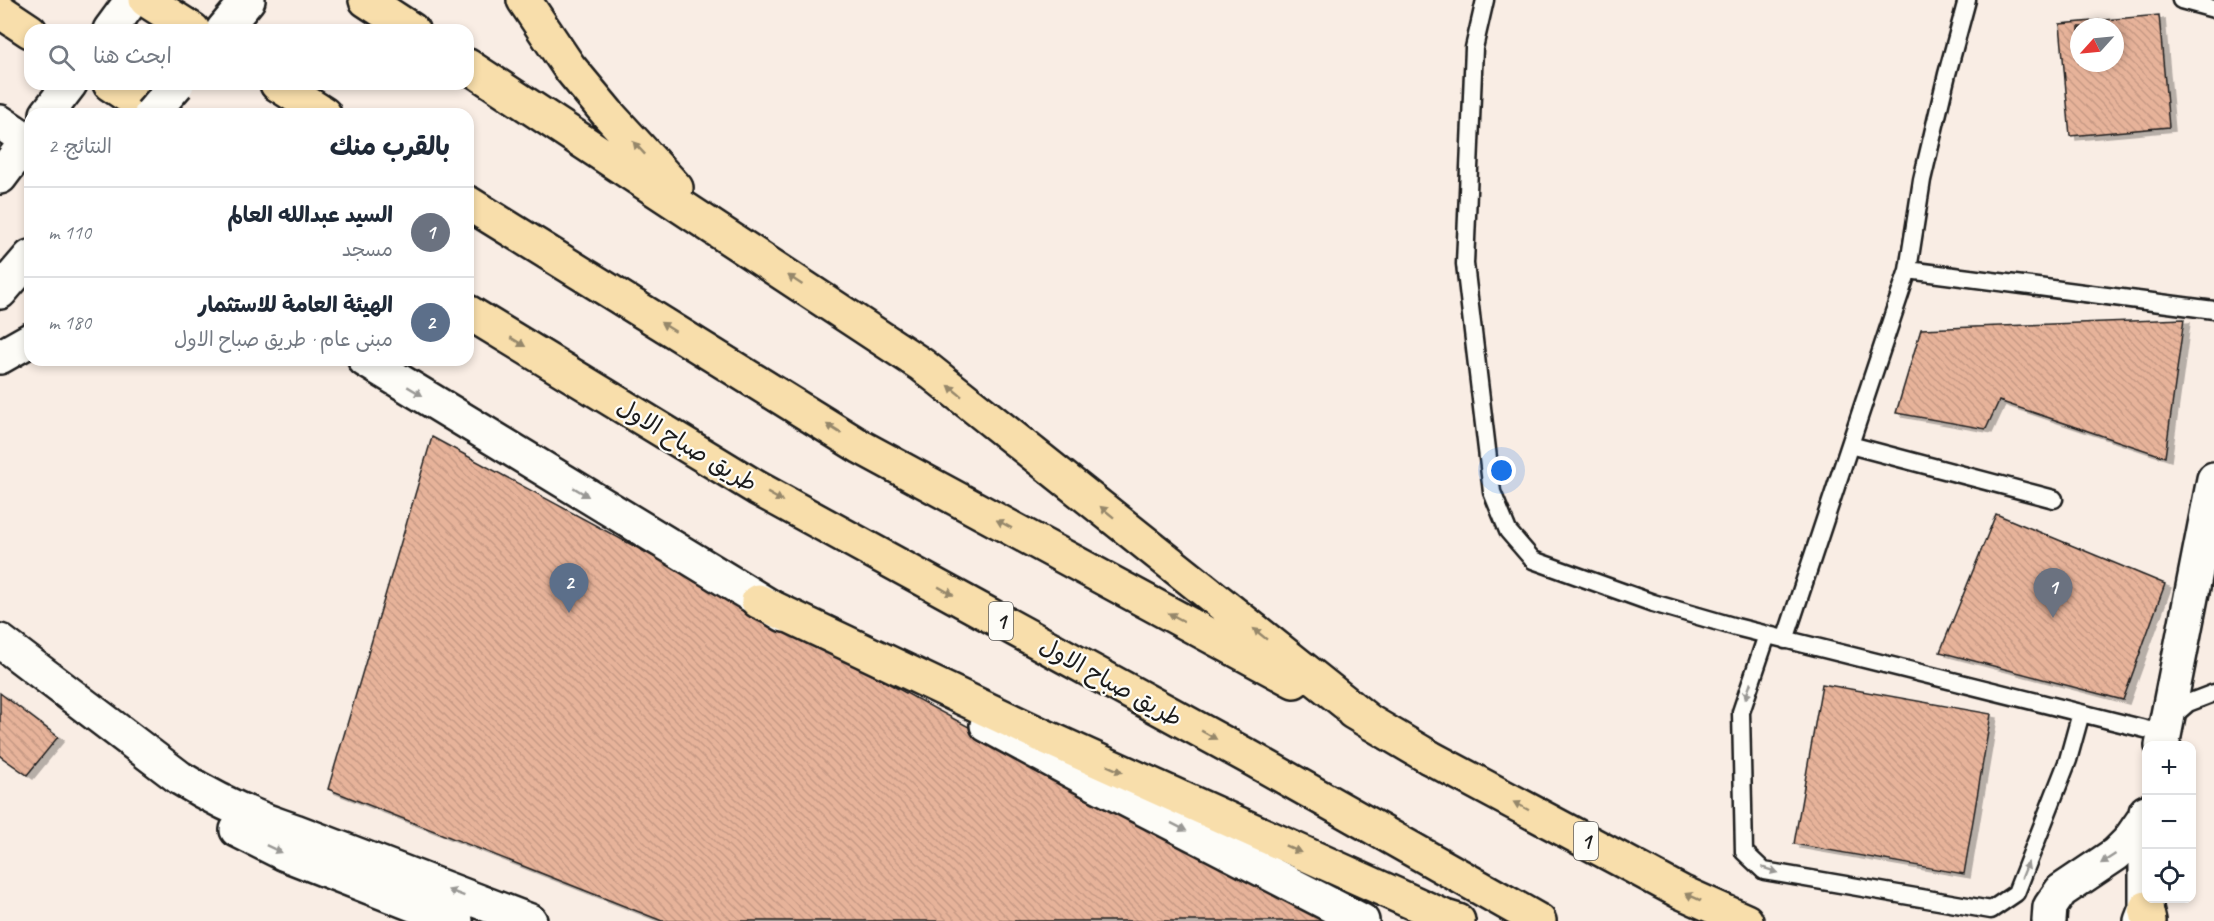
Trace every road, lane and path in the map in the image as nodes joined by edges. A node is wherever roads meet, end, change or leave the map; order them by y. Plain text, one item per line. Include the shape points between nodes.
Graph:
1 (132, 0) edge
2 (146, 0) edge
3 (366, 0) edge
4 (524, 0) edge
5 (1485, 0) edge
6 (1967, 0) edge
7 (2181, 0) edge
8 (2214, 9) edge
9 (0, 11) edge
10 (114, 24) edge
11 (184, 24) edge
12 (403, 24) edge
13 (24, 27) edge
14 (474, 70) edge
15 (65, 90) edge
16 (119, 90) edge
17 (172, 90) edge
18 (287, 90) edge
19 (52, 108) edge
20 (144, 108) edge
21 (158, 108) edge
22 (315, 108) edge
23 (0, 122) edge
24 (24, 137) edge
25 (24, 146) edge
26 (0, 177) edge
27 (474, 207) edge
28 (707, 222) junction
29 (24, 264) edge
30 (1908, 270) junction
31 (0, 292) edge
32 (2214, 310) edge
33 (474, 316) edge
34 (24, 343) edge
35 (0, 357) edge
36 (375, 366) edge
37 (1850, 445) junction
38 (2214, 479) edge
39 (2054, 499) dead end
40 (758, 601) junction
41 (1767, 635) junction
42 (1785, 640) junction
43 (0, 641) edge
44 (0, 664) edge
45 (2214, 693) edge
46 (2081, 713) junction
47 (1371, 723) junction
48 (2165, 734) edge
49 (2142, 820) edge
50 (2146, 849) edge
51 (2145, 917) edge
52 (456, 921) edge
53 (530, 921) edge
54 (1362, 921) edge
55 (1458, 921) edge
56 (1539, 921) edge
57 (1746, 921) edge
58 (2049, 921) edge

1 - 10 street
2 - 11 main road
3 - 12 main road
28 -> 4 main road via 608,114
5 - 41 lane via 1474,48 1465,264 1492,492 1508,531 1533,560 1653,603
6 - 30 lane via 1922,180
7 - 8 lane
9 - 13 main road
14 - 28 main road
15 - 19 street
16 - 20 main road
17 - 21 street, bridge
18 - 22 main road
23 - 24 street
25 - 26 street
47 -> 27 main road, 1 via 861,447
47 -> 28 main road via 922,365
29 - 31 street
30 - 32 lane
30 - 37 lane
33 -> 56 main road, طريق صباح الاول / 1 via 758,488
34 - 35 street
36 -> 40 street
37 - 39 lane
37 - 42 lane
38 - 48 street
40 -> 54 street via 1096,784
40 -> 55 main road via 1039,734
41 - 42 lane
41 -> 46 lane via 1741,712 1744,852 1764,871 1991,910 2016,892 2068,760
42 - 46 lane
53 -> 43 street via 265,822 207,795
44 -> 52 street via 188,804 285,854
45 - 48 lane via 2188,703
46 - 48 lane
57 -> 47 main road, 1 via 1681,892
49 -> 58 street via 2116,854 2061,891 2050,907
50 - 51 street

